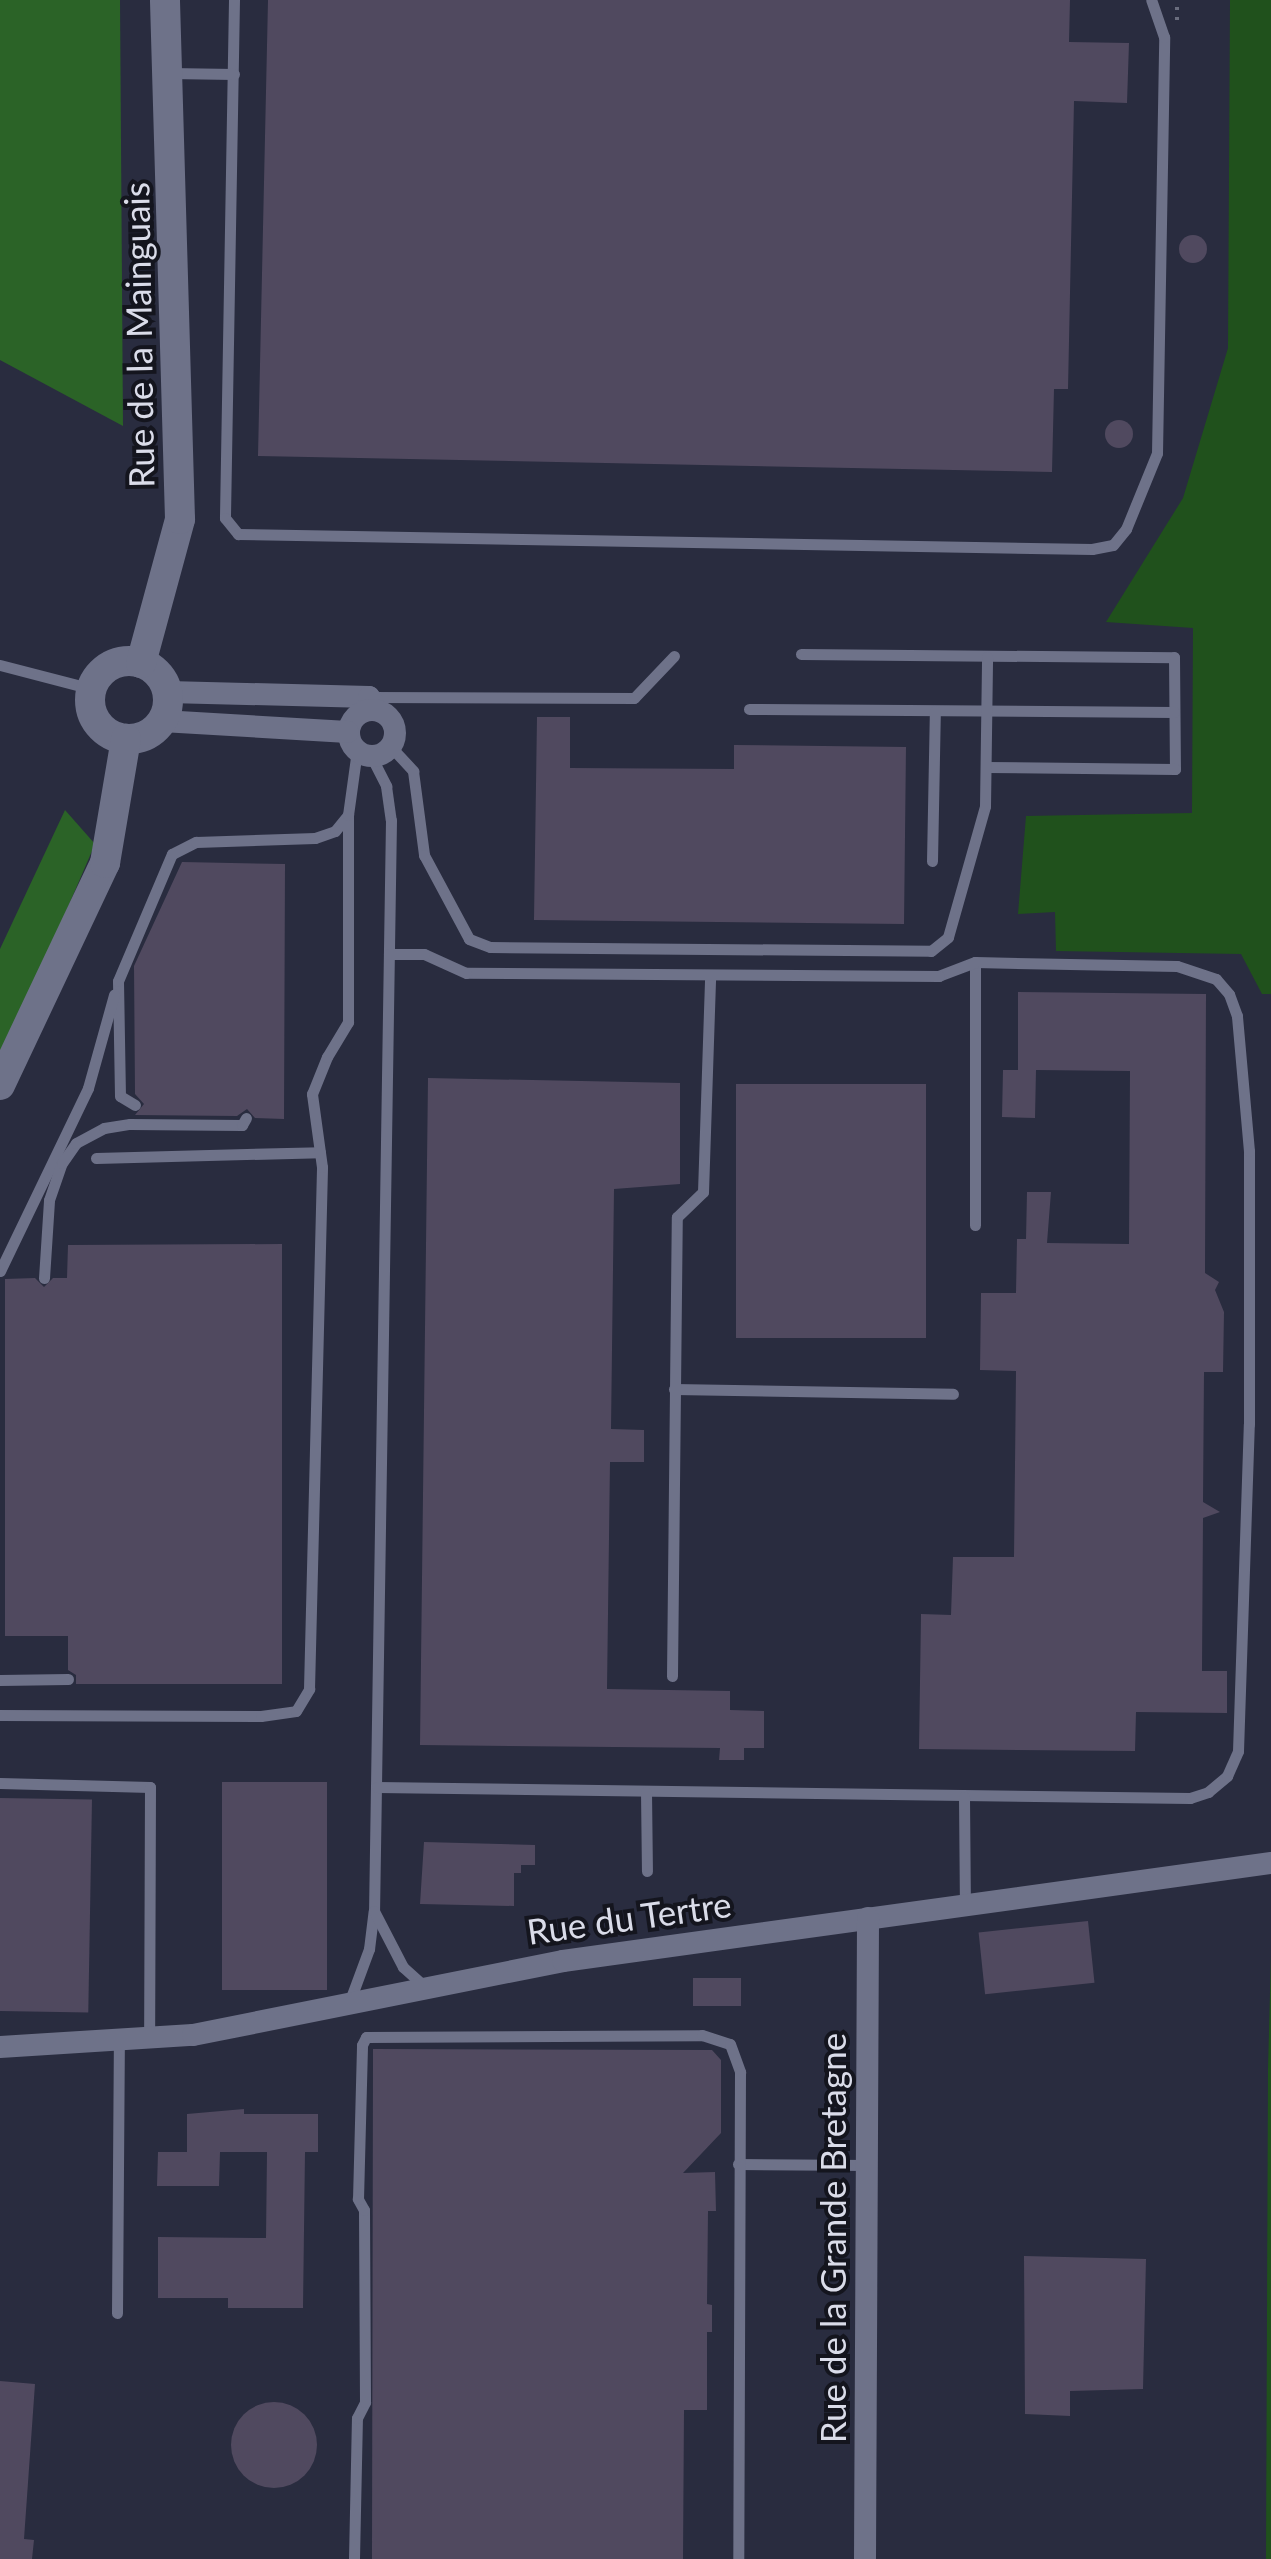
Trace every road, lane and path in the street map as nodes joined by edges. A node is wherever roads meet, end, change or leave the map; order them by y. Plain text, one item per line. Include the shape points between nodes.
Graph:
1 (164, 0) edge
2 (234, 0) edge
3 (1151, 0) edge
4 (168, 73) junction
5 (234, 74) junction
6 (801, 654) dead end
7 (674, 656) dead end
8 (987, 657) junction
9 (141, 663) junction
10 (0, 664) edge
11 (92, 689) junction
12 (374, 704) junction
13 (165, 706) junction
14 (749, 709) dead end
15 (934, 711) junction
16 (986, 711) junction
17 (1174, 712) junction
18 (126, 739) junction
19 (367, 746) junction
20 (986, 767) junction
21 (348, 816) junction
22 (932, 861) dead end
23 (389, 954) junction
24 (975, 962) junction
25 (710, 976) junction
26 (118, 981) junction
27 (0, 1085) edge
28 (136, 1106) dead end
29 (246, 1118) dead end
30 (320, 1152) junction
31 (96, 1158) dead end
32 (975, 1225) dead end
33 (0, 1271) edge
34 (44, 1278) dead end
35 (674, 1390) junction
36 (952, 1394) dead end
37 (672, 1676) dead end
38 (0, 1680) edge
39 (68, 1680) dead end
40 (0, 1715) edge
41 (0, 1783) edge
42 (377, 1787) junction
43 (646, 1792) junction
44 (964, 1797) junction
45 (1271, 1862) edge
46 (647, 1871) dead end
47 (965, 1905) junction
48 (374, 1911) junction
49 (868, 1918) junction
50 (426, 1988) junction
51 (348, 2004) junction
52 (149, 2039) junction
53 (119, 2041) junction
54 (0, 2047) edge
55 (738, 2164) junction
56 (868, 2164) junction
57 (117, 2313) dead end
58 (354, 2559) edge
59 (738, 2559) edge
60 (865, 2559) edge

1 - 4 street, Rue de la Mainguais
2 - 5 lane
3 - 5 lane via 1164,38 1158,453 1126,529 1113,545 1092,549 238,534 224,518
4 - 5 lane
4 - 9 street, Rue de la Mainguais via 180,519
6 - 8 lane
7 - 12 lane via 634,698
8 - 16 lane
8 - 17 lane via 1174,657
9 - 11 street via 117,663
9 - 13 street via 162,679
10 - 11 lane
11 - 18 street via 97,722
12 - 13 street
12 - 19 street via 356,716
12 - 19 street via 394,725
13 - 18 street via 149,734
13 - 19 street
14 - 15 lane
15 - 16 lane
15 - 22 lane
16 - 17 lane
16 - 20 lane
17 - 20 lane via 1175,769
18 - 27 street via 105,863
19 - 20 lane via 413,771 424,855 469,939 490,947 931,951 948,937 985,806
19 - 21 lane
19 - 23 lane via 389,802
21 - 26 lane via 335,831 315,838 196,842 172,854
21 - 30 lane via 348,1022 312,1094
23 - 25 lane via 424,954 466,973
23 - 42 lane
24 - 25 lane via 939,976
24 - 32 lane
24 - 44 lane via 1177,966 1216,979 1229,994 1237,1016 1249,1151 1249,1424 1238,1750 1227,1776 1190,1798
25 - 35 lane via 703,1192 676,1217
26 - 28 lane via 120,1096
26 - 33 lane via 88,1088
29 - 34 lane via 242,1125 130,1124 90,1132 76,1143 49,1200
30 - 31 lane
30 - 40 lane via 309,1689 296,1711 261,1716
35 - 36 lane
35 - 37 lane
38 - 39 lane
41 - 52 lane via 150,1787
42 - 43 lane
42 - 48 lane
43 - 44 lane
43 - 46 lane
44 - 47 lane
45 - 47 street, Rue du Tertre
47 - 49 street, Rue du Tertre
48 - 50 lane via 403,1966
48 - 51 lane via 370,1950
49 - 50 street, Rue du Tertre via 563,1961
49 - 56 street, Rue de la Grande Bretagne
50 - 51 street, Rue du Tertre
51 - 52 street, Rue du Tertre
52 - 53 street, Rue du Tertre
53 - 54 street, Rue du Tertre
53 - 57 lane
55 - 56 lane
55 - 58 lane via 740,2072 730,2044 720,2037 366,2036 358,2199 364,2210 365,2402 357,2418
55 - 59 lane
56 - 60 street, Rue de la Grande Bretagne

